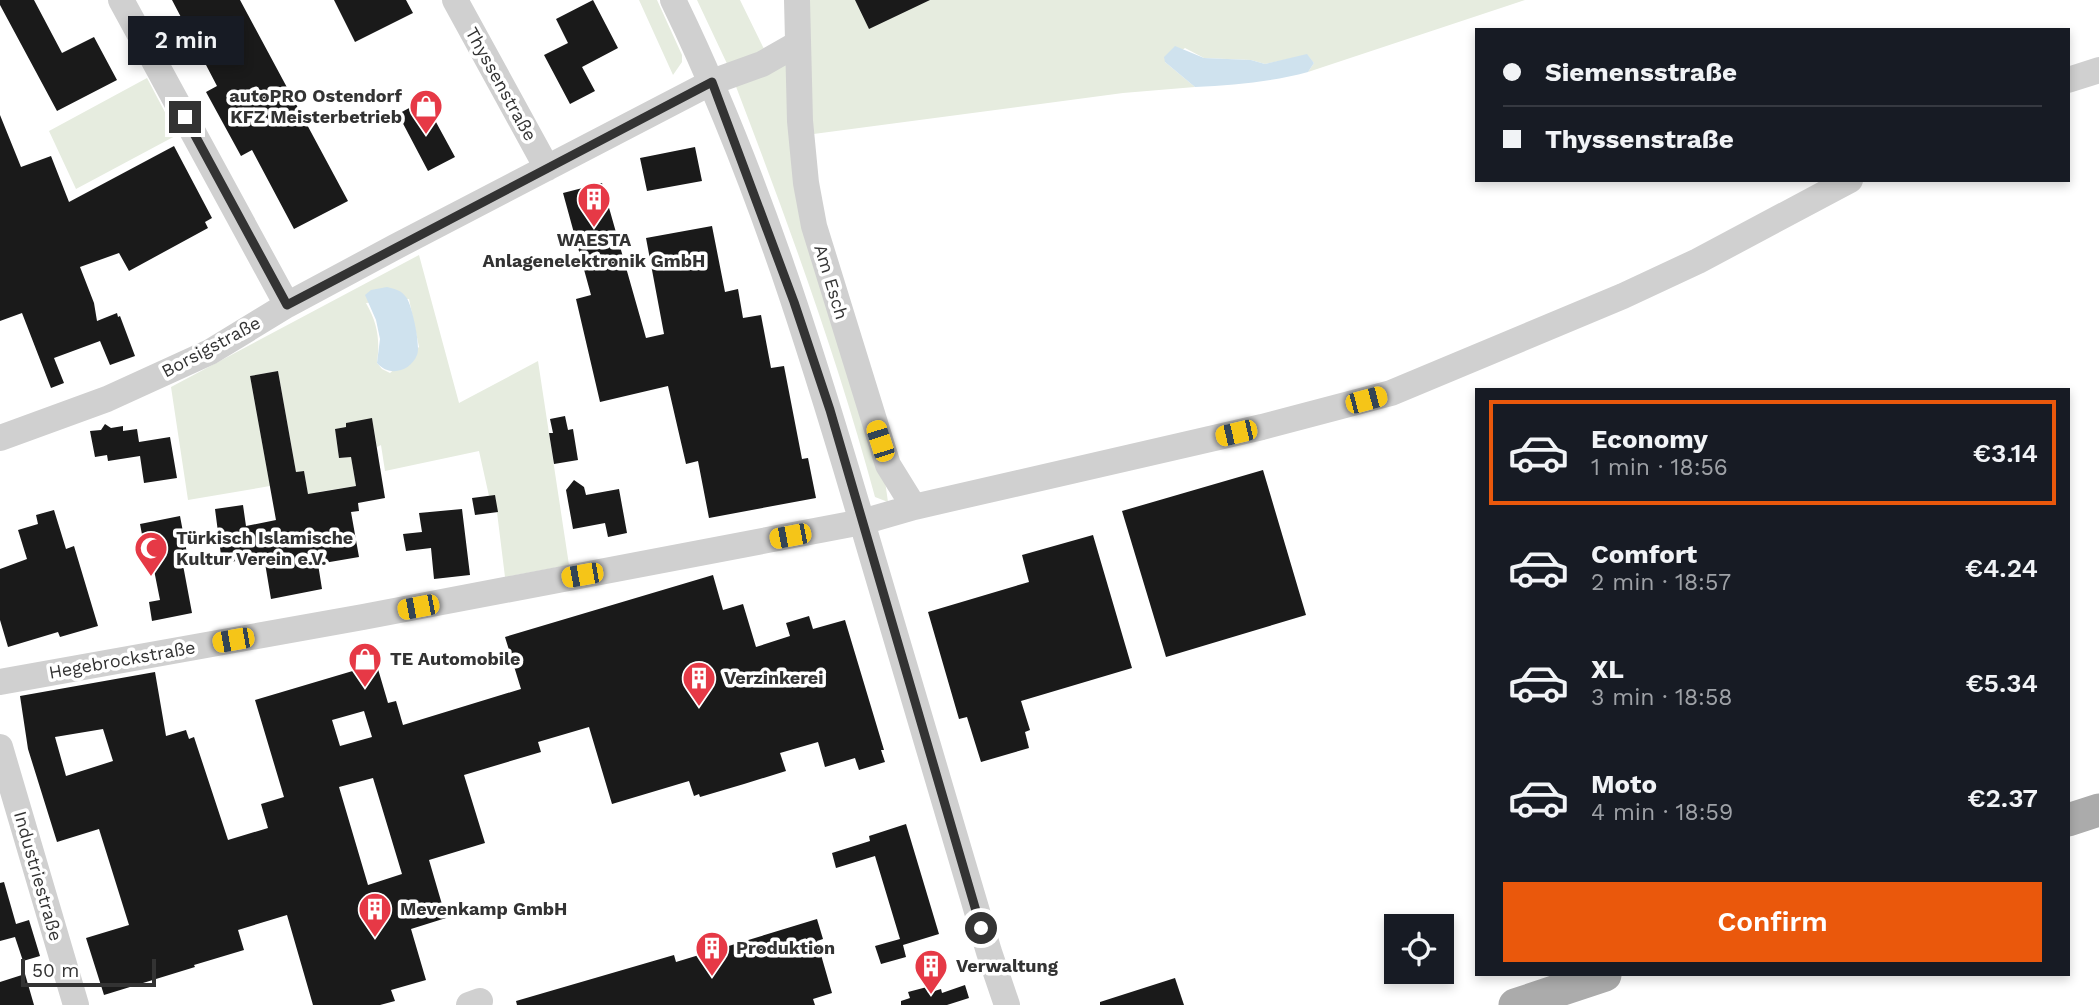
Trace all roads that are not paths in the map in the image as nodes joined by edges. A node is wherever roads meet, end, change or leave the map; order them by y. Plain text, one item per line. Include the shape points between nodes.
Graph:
1 (121, 0) edge
2 (456, 0) edge
3 (673, 0) edge
4 (797, 0) edge
5 (797, 44) junction
6 (2099, 70) edge
7 (2070, 79) edge
8 (712, 82) junction
9 (547, 168) junction
10 (1846, 182) edge
11 (287, 305) junction
12 (0, 438) edge
13 (914, 508) junction
14 (862, 522) junction
15 (0, 682) edge
16 (0, 747) edge
17 (2099, 810) edge
18 (2070, 819) edge
19 (1602, 976) edge
20 (76, 1005) edge
21 (1007, 1005) edge
22 (1515, 1005) edge

1 - 11 street
2 - 9 street, Thyssenstraße
3 - 8 street
4 - 5 street, Am Esch
5 - 8 street via 762,64
5 - 13 street, Am Esch via 800,121 814,226 888,465
6 - 7 street
8 - 9 street, Borsigstraße
8 - 14 street via 794,302
9 - 11 street, Borsigstraße
10 - 13 street, Hegebrockstraße via 1623,296 1391,393
11 - 12 street, Borsigstraße via 210,352 107,399
13 - 14 street, Hegebrockstraße
14 - 15 street, Hegebrockstraße
14 - 21 street
16 - 20 street, Industriestraße
17 - 18 main road
19 - 22 main road

